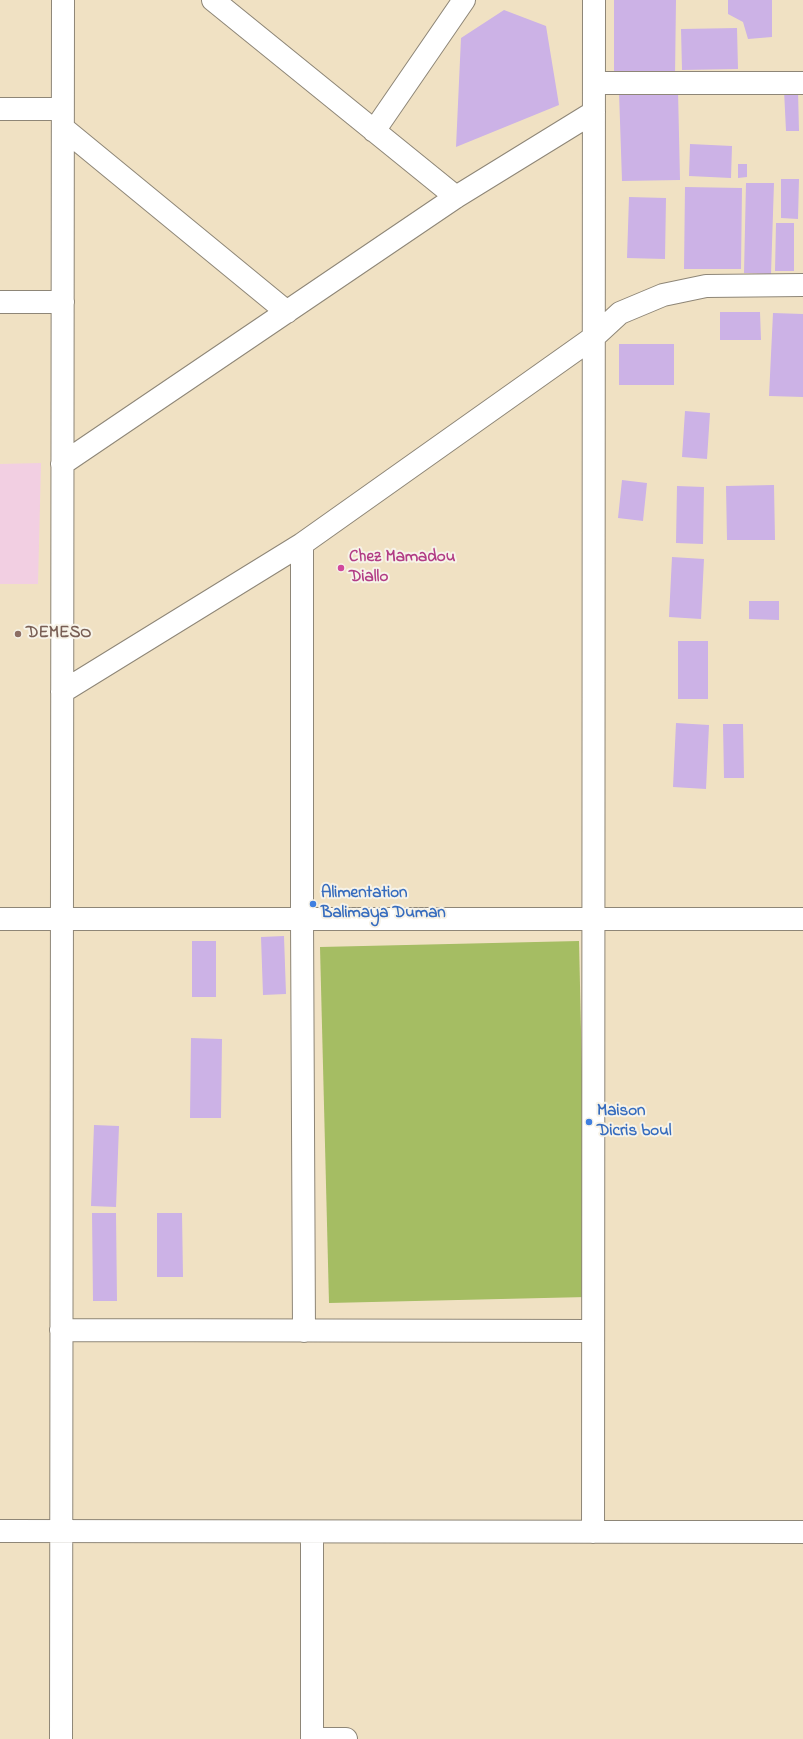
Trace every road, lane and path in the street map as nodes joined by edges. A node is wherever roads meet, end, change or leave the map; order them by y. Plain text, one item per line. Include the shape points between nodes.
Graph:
1 (62, 0) edge
2 (213, 0) edge
3 (464, 0) edge
4 (594, 0) edge
5 (594, 83) junction
6 (803, 83) edge
7 (0, 109) edge
8 (594, 112) junction
9 (62, 119) junction
10 (374, 131) junction
11 (456, 197) junction
12 (803, 285) edge
13 (0, 302) edge
14 (62, 302) junction
15 (287, 312) junction
16 (594, 337) junction
17 (62, 464) junction
18 (302, 544) junction
19 (62, 692) junction
20 (0, 919) edge
21 (62, 919) junction
22 (302, 919) junction
23 (593, 919) junction
24 (803, 919) edge
25 (61, 1330) junction
26 (304, 1331) junction
27 (593, 1331) junction
28 (0, 1531) edge
29 (61, 1531) junction
30 (312, 1532) junction
31 (592, 1532) junction
32 (803, 1532) edge
33 (61, 1739) edge
34 (346, 1739) edge

1 - 9 street
2 - 10 street
3 - 10 street
4 - 5 street
5 - 6 street
5 - 8 street
7 - 9 street
8 - 11 street
8 - 16 street
9 - 14 street
9 - 15 street
10 - 11 street
11 - 15 street
12 - 16 street via 706,286 663,295 620,313
13 - 14 street
14 - 17 street
15 - 17 street
16 - 18 street
16 - 23 street
17 - 19 street
18 - 19 street
18 - 22 street
19 - 21 street
20 - 21 street
21 - 22 street
21 - 25 street
22 - 23 street
22 - 26 street
23 - 24 street
23 - 27 street
25 - 26 street
25 - 29 street
26 - 27 street
27 - 31 street
28 - 29 street
29 - 30 street
29 - 33 street
30 - 31 street
30 - 34 street via 312,1739
31 - 32 street

